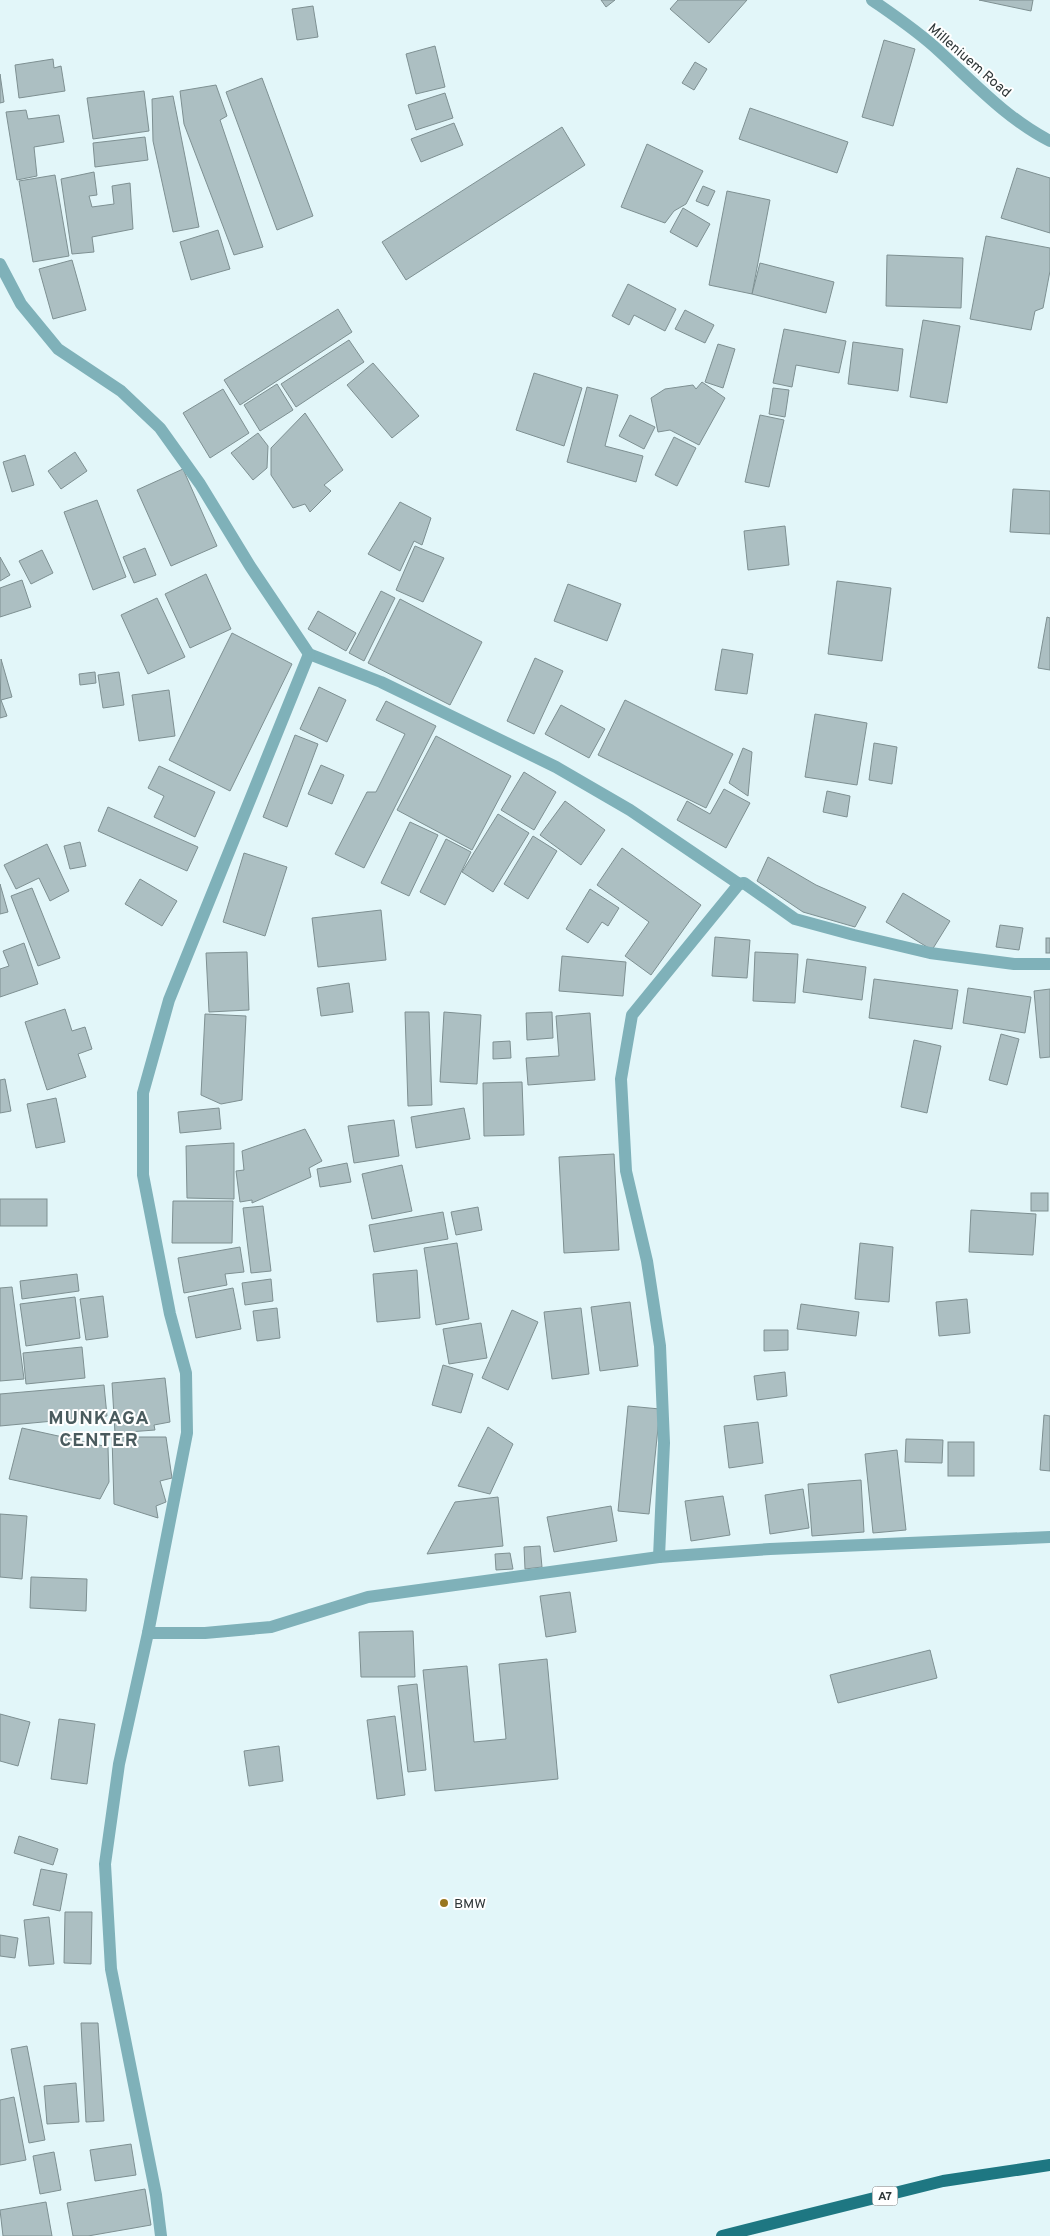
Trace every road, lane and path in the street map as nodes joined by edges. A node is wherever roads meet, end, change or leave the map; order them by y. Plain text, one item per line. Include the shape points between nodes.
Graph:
1 (872, 0) edge
2 (1050, 141) edge
3 (0, 264) edge
4 (309, 654) junction
5 (739, 884) junction
6 (1050, 964) edge
7 (1050, 1537) edge
8 (659, 1557) junction
9 (148, 1633) junction
10 (1050, 2165) edge
11 (161, 2236) edge
12 (722, 2236) edge

1 - 2 street, Milleniuem Road via 933,45 1002,108
3 - 4 street via 21,304 58,349 121,391 160,428 200,484
4 - 5 street via 381,682 556,767 630,810
4 - 9 street via 168,1000 143,1093 143,1175 170,1314 186,1373 187,1433
5 - 6 street via 744,883 795,919 854,935 930,952 1014,964
5 - 8 street via 632,1015 621,1079 626,1171 647,1261 660,1346 664,1443
7 - 8 street
8 - 9 street via 368,1596 271,1627 205,1633
9 - 11 street via 119,1764 105,1864 111,1969 156,2195
10 - 12 main road, A7 via 943,2181

